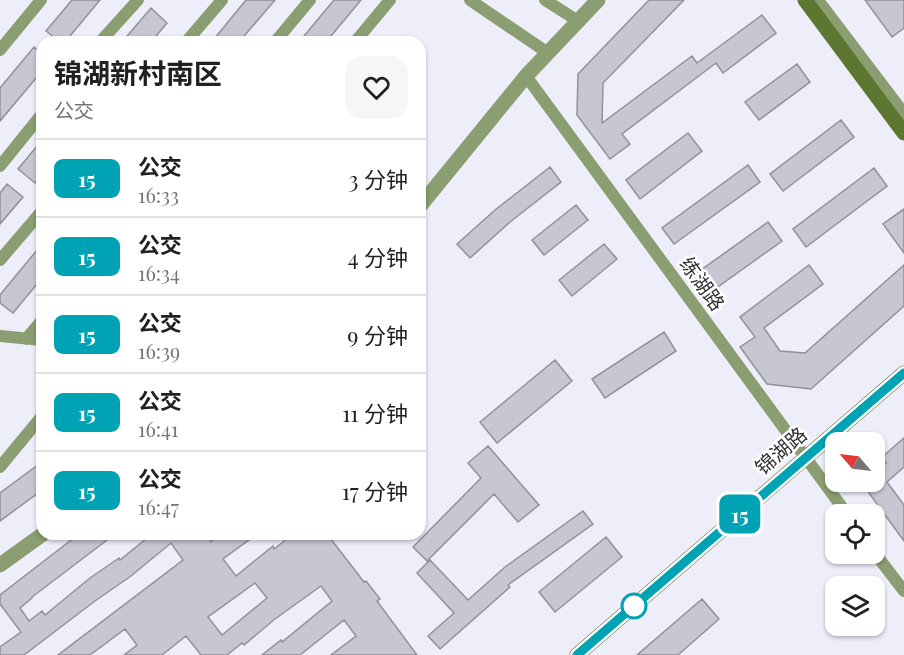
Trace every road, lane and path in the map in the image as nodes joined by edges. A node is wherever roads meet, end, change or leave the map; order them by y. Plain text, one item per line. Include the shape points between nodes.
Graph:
1 (41, 0) edge
2 (138, 0) edge
3 (222, 0) edge
4 (310, 0) edge
5 (390, 0) edge
6 (470, 0) edge
7 (545, 0) edge
8 (598, 0) edge
9 (805, 0) edge
10 (816, 0) edge
11 (578, 21) junction
12 (105, 36) edge
13 (191, 36) edge
14 (280, 36) edge
15 (360, 36) edge
16 (0, 50) edge
17 (548, 53) junction
18 (526, 76) junction
19 (904, 116) edge
20 (36, 121) edge
21 (904, 134) edge
22 (0, 166) edge
23 (426, 199) edge
24 (36, 218) edge
25 (0, 260) edge
26 (36, 327) edge
27 (0, 336) edge
28 (26, 339) junction
29 (36, 340) edge
30 (904, 373) edge
31 (36, 423) edge
32 (805, 458) junction
33 (0, 467) edge
34 (840, 504) edge
35 (36, 539) edge
36 (883, 564) edge
37 (0, 565) edge
38 (904, 591) edge
39 (577, 655) edge

1 - 16 street
2 - 12 street
3 - 13 street
4 - 14 street
5 - 15 street
6 - 17 street
7 - 11 street
8 - 11 street
9 - 21 main road
10 - 19 street
11 - 17 street
17 - 18 street
18 - 23 street
18 - 32 street, 练湖路
20 - 22 street
24 - 25 street
26 - 28 street
27 - 28 street
28 - 29 street
30 - 32 main road, 锦湖路
31 - 33 street
32 - 34 street, 练湖路
32 - 39 main road, 锦湖路
35 - 37 street
36 - 38 street

